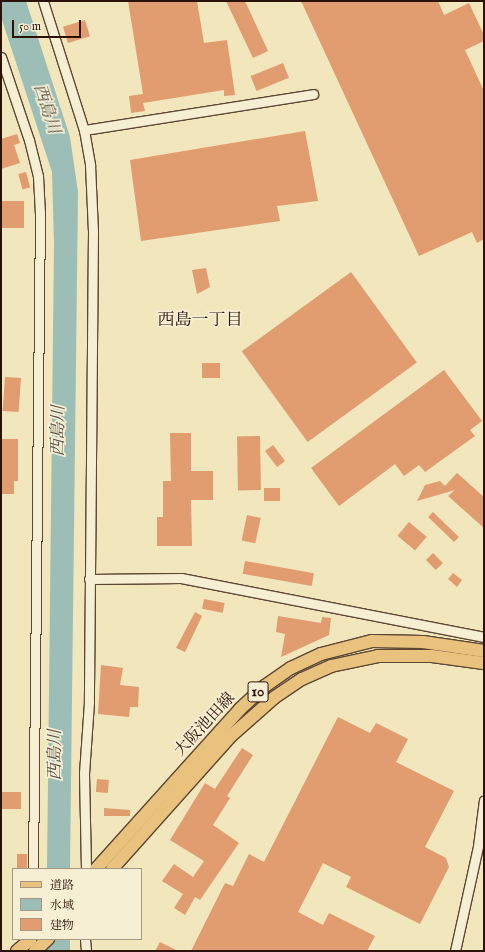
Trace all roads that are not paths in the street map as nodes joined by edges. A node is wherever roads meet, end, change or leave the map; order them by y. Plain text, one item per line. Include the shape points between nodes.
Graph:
1 (43, 1) edge
2 (1, 57) edge
3 (313, 94) dead end
4 (84, 130) junction
5 (89, 579) junction
6 (484, 637) edge
7 (484, 651) edge
8 (484, 663) edge
9 (484, 800) edge
10 (33, 868) edge
11 (86, 868) edge
12 (97, 868) edge
13 (113, 868) edge
14 (30, 940) edge
15 (31, 940) edge
16 (47, 940) edge
17 (85, 940) edge
18 (17, 951) edge
19 (33, 951) edge
20 (86, 951) edge
21 (455, 951) edge

1 - 4 street
2 - 10 street via 29,140 38,176 40,213
3 - 4 street
4 - 5 street via 90,165 93,232
5 - 6 street via 181,578
5 - 11 street via 89,702 84,773
7 - 12 main road, 大阪池田線 / 10 via 423,642 372,641 321,654 291,668 265,686 240,709
8 - 13 main road, 大阪池田線 / 10 via 432,656 378,656 330,666 302,679 275,697 232,735
9 - 21 street via 478,846
14 - 18 main road
15 - 19 street
16 - 19 main road
17 - 20 street

